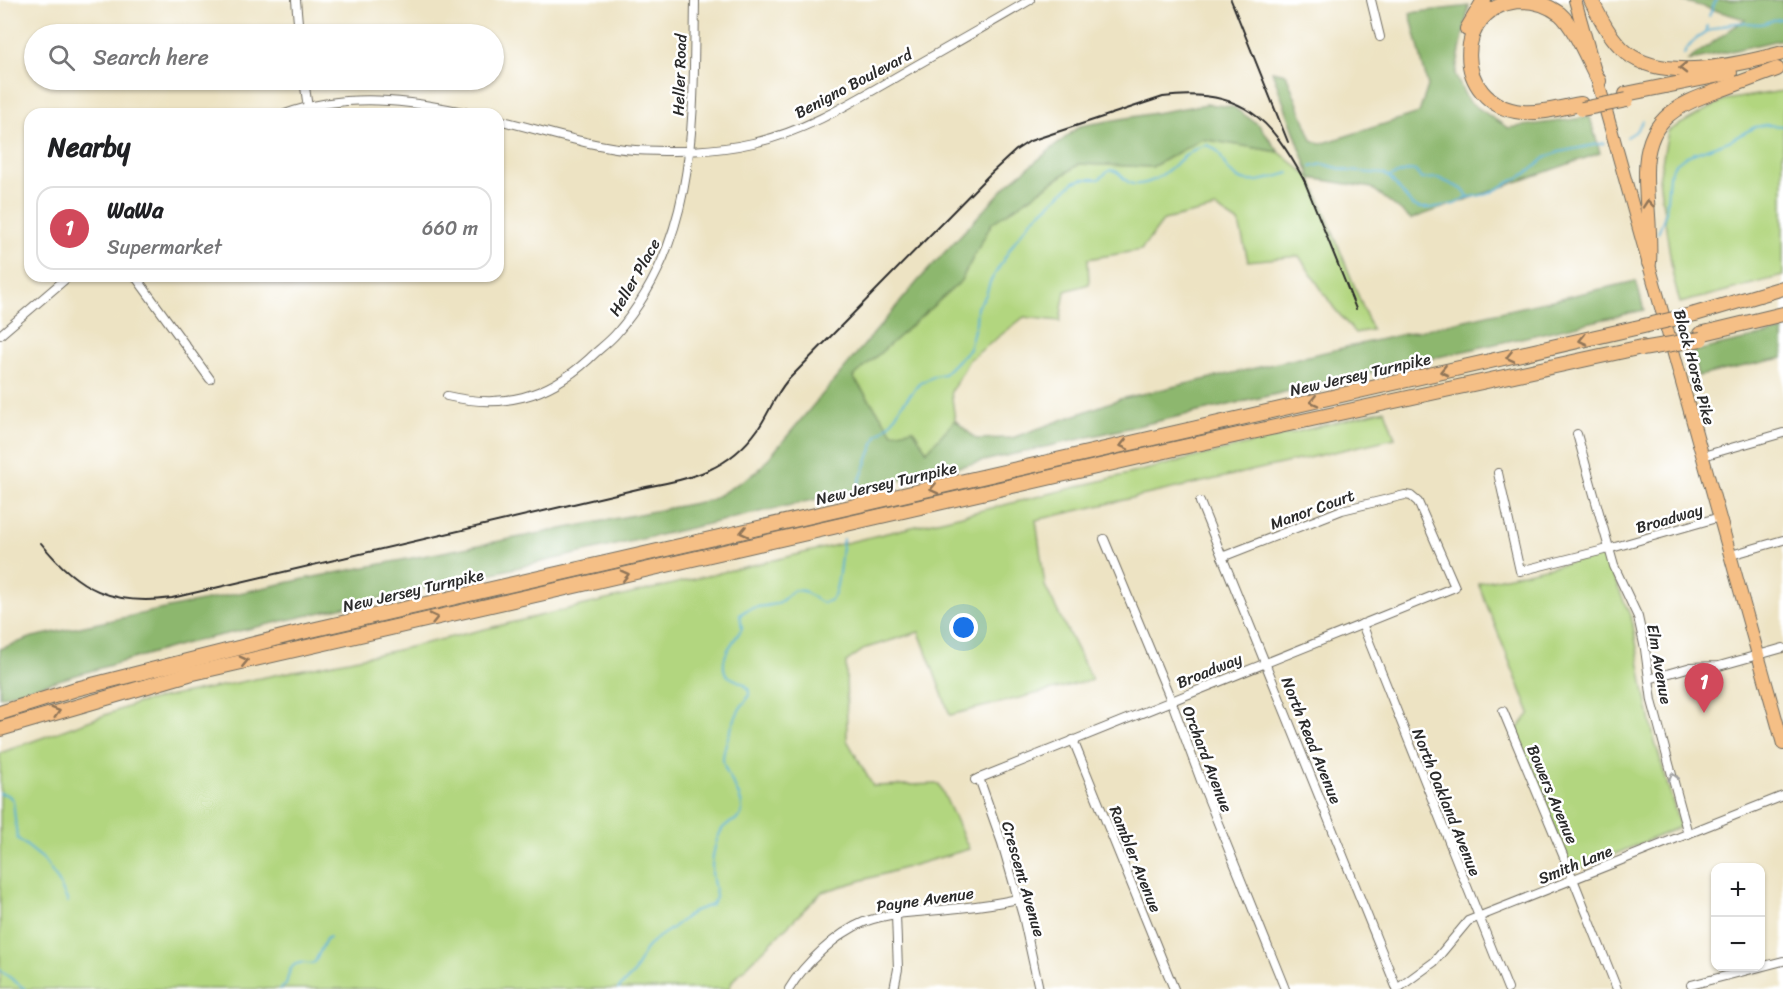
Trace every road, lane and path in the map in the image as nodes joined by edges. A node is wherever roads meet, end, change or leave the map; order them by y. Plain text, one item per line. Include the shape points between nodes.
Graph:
1 (296, 0) edge
2 (694, 0) edge
3 (1030, 0) edge
4 (1371, 0) edge
5 (1484, 0) edge
6 (1575, 0) edge
7 (1591, 0) edge
8 (298, 24) edge
9 (1380, 38) dead end
10 (1781, 61) edge
11 (1599, 81) junction
12 (305, 90) edge
13 (1581, 106) junction
14 (308, 108) joint
15 (442, 108) edge
16 (504, 121) edge
17 (689, 151) junction
18 (1649, 262) junction
19 (62, 282) edge
20 (139, 282) edge
21 (1783, 288) edge
22 (1783, 294) edge
23 (1695, 314) junction
24 (1783, 314) edge
25 (1783, 321) edge
26 (0, 335) edge
27 (1700, 336) junction
28 (210, 379) dead end
29 (447, 396) dead end
30 (1577, 434) dead end
31 (1783, 434) edge
32 (1703, 456) junction
33 (1498, 473) dead end
34 (1200, 502) dead end
35 (1720, 517) junction
36 (1104, 539) dead end
37 (1783, 540) edge
38 (1608, 549) junction
39 (1731, 555) junction
40 (1222, 558) junction
41 (1455, 587) joint
42 (1362, 624) junction
43 (1783, 648) edge
44 (1758, 655) junction
45 (1266, 662) junction
46 (1649, 679) junction
47 (1171, 700) junction
48 (1503, 711) dead end
49 (0, 713) edge
50 (0, 729) edge
51 (1073, 740) junction
52 (1783, 744) edge
53 (977, 779) joint
54 (1783, 796) edge
55 (1688, 834) junction
56 (1573, 879) junction
57 (1018, 899) junction
58 (896, 915) junction
59 (1479, 917) junction
60 (1783, 961) edge
61 (1691, 985) dead end
62 (789, 989) edge
63 (894, 989) edge
64 (1039, 989) edge
65 (1174, 989) edge
66 (1285, 989) edge
67 (1397, 989) edge
68 (1508, 989) edge
69 (1617, 989) edge

1 - 8 street
2 - 17 street, Heller Road
3 - 17 street, Benigno Boulevard via 840,109 798,128 755,143
4 - 9 street
5 - 13 highway via 1466,31 1461,54 1466,80 1477,97 1493,111 1518,118 1539,118
6 - 11 main road, Black Horse Pike
10 -> 7 highway via 1720,67 1669,68 1646,64 1619,45
10 - 13 highway
18 -> 10 highway via 1646,164 1651,139 1659,125 1674,109 1690,100
11 - 13 highway via 1571,28 1551,9 1535,2 1518,1 1494,10 1481,21 1472,36 1468,58 1473,79 1486,96 1507,109 1524,112
11 - 18 main road, Black Horse Pike
12 - 14 street
14 - 15 street via 380,99
16 - 17 street, Benigno Boulevard via 633,150
17 - 29 street, Heller Place via 687,180 670,243 653,278 615,334 578,369 545,390 497,402
18 - 32 main road, Black Horse Pike
19 - 26 street
20 - 28 street
21 - 23 highway
22 - 23 highway, New Jersey Turnpike
23 -> 49 highway, New Jersey Turnpike, bridge via 294,634 76,689
24 - 27 highway, New Jersey Turnpike
25 - 27 highway
50 -> 27 highway, New Jersey Turnpike, bridge via 189,674 1379,404
30 - 38 street, Elm Avenue
31 - 32 street
32 - 35 main road, Black Horse Pike
33 - 38 street, Broadway via 1520,571
34 - 40 street, North Read Avenue
35 - 38 street, Broadway
35 - 39 main road, Black Horse Pike
36 - 47 street, Orchard Avenue
37 - 39 street
38 - 46 street, Elm Avenue via 1638,617
39 - 44 main road, Black Horse Pike
40 - 41 street, Manor Court via 1342,510 1405,495 1418,502
40 - 45 street, North Read Avenue
41 - 42 street, Broadway
42 - 45 street, Broadway
42 - 59 street, North Oakland Avenue
43 - 44 street
44 - 46 street
44 - 52 main road, Black Horse Pike
45 - 47 street, Broadway
45 - 67 street, North Read Avenue
55 -> 46 street, Elm Avenue
47 - 51 street, Broadway
47 - 66 street, Orchard Avenue
48 - 56 street, Bowers Avenue
51 - 53 street, Broadway
51 - 65 street, Rambler Avenue
53 - 57 street, Crescent Avenue
54 - 55 street, Smith Lane
55 - 56 street, Smith Lane
56 - 59 street, Smith Lane
56 - 69 street, Bowers Avenue
57 - 58 street, Payne Avenue
57 - 64 street, Crescent Avenue
58 - 62 street, Payne Avenue via 864,922 845,932 822,950
58 - 63 street via 898,969
59 - 67 street, Smith Lane via 1468,921 1434,962
59 - 68 street, North Oakland Avenue
60 - 61 street

